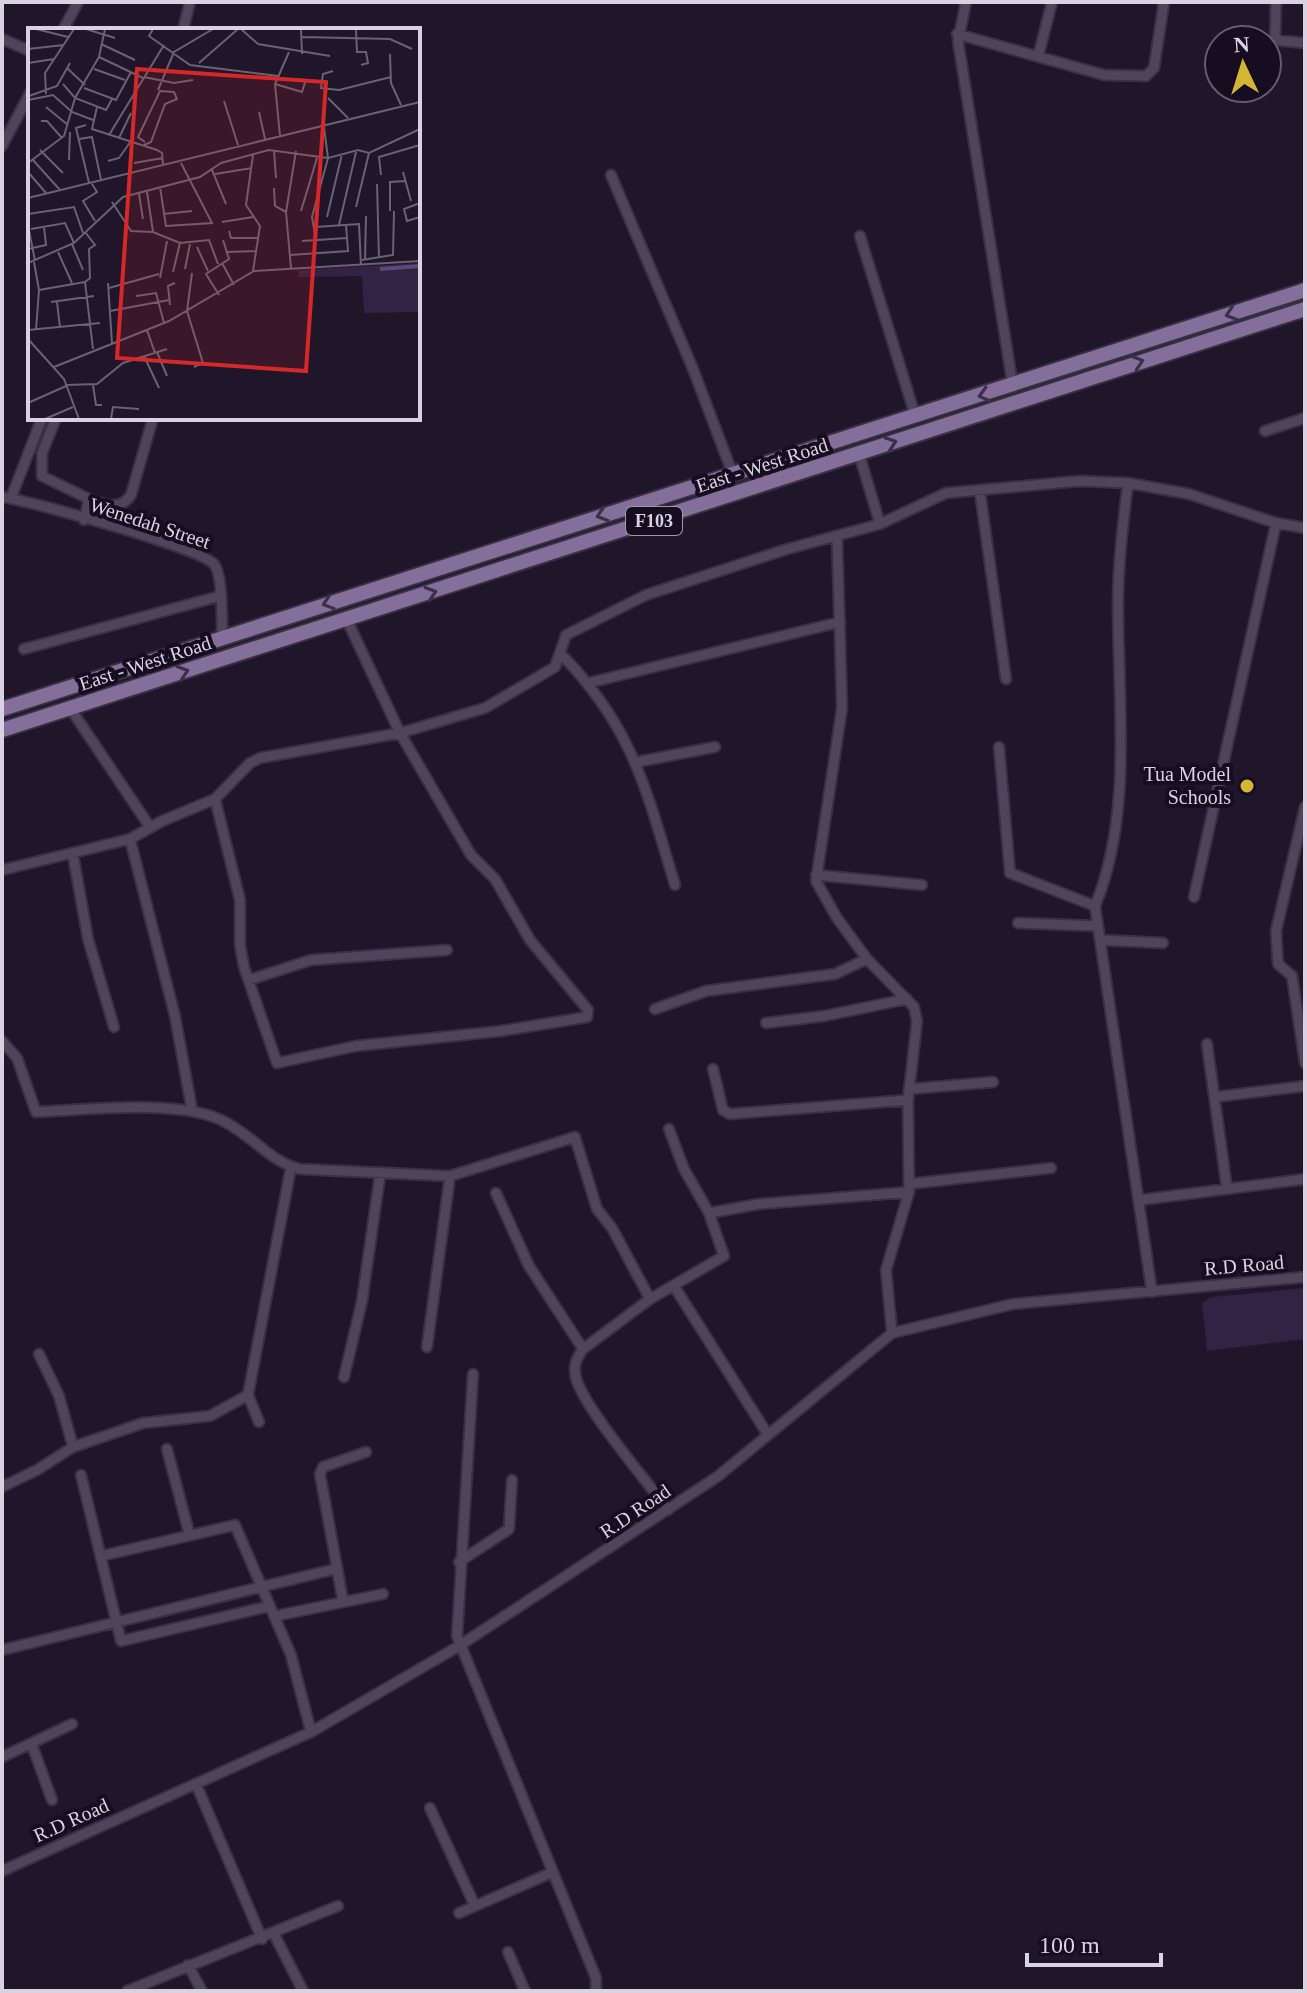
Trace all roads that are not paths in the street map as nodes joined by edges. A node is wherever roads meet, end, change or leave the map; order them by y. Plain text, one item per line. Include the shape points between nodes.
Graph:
1 (78, 2) edge
2 (190, 2) edge
3 (966, 2) edge
4 (1052, 2) edge
5 (1164, 2) edge
6 (1276, 2) edge
7 (64, 28) edge
8 (184, 28) edge
9 (957, 34) junction
10 (2, 39) edge
11 (1305, 43) edge
12 (28, 50) edge
13 (1038, 57) junction
14 (28, 97) edge
15 (2, 146) edge
16 (611, 175) dead end
17 (860, 236) dead end
18 (1305, 290) edge
19 (1305, 309) edge
20 (1013, 387) junction
21 (915, 415) junction
22 (1305, 418) edge
23 (41, 420) edge
24 (55, 420) edge
25 (152, 420) edge
26 (1265, 431) dead end
27 (859, 454) junction
28 (732, 472) junction
29 (1128, 483) junction
30 (980, 492) junction
31 (7, 498) edge
32 (89, 499) junction
33 (84, 520) junction
34 (1276, 523) junction
35 (880, 524) junction
36 (1305, 528) edge
37 (837, 536) junction
38 (504, 547) junction
39 (511, 567) junction
40 (220, 596) junction
41 (347, 620) junction
42 (840, 622) junction
43 (222, 638) junction
44 (24, 649) dead end
45 (560, 653) junction
46 (1006, 679) dead end
47 (588, 683) junction
48 (70, 708) junction
49 (2, 709) edge
50 (2, 730) edge
51 (400, 733) junction
52 (715, 747) dead end
53 (999, 747) dead end
54 (637, 762) junction
55 (215, 799) junction
56 (1305, 807) edge
57 (150, 827) junction
58 (130, 839) junction
59 (73, 855) junction
60 (2, 870) edge
61 (816, 875) junction
62 (675, 885) dead end
63 (922, 885) dead end
64 (1196, 892) dead end
65 (1095, 906) junction
66 (1018, 923) dead end
67 (1098, 926) junction
68 (1100, 940) junction
69 (1163, 943) dead end
70 (447, 950) dead end
71 (867, 959) junction
72 (249, 980) junction
73 (907, 999) junction
74 (1301, 1000) edge
75 (655, 1009) dead end
76 (766, 1023) dead end
77 (114, 1027) dead end
78 (2, 1041) edge
79 (1207, 1044) dead end
80 (1305, 1063) edge
81 (713, 1069) dead end
82 (993, 1082) dead end
83 (1305, 1086) edge
84 (908, 1094) junction
85 (1215, 1097) junction
86 (192, 1110) junction
87 (669, 1129) dead end
88 (291, 1167) junction
89 (1051, 1168) dead end
90 (380, 1175) junction
91 (450, 1176) junction
92 (1305, 1179) edge
93 (909, 1188) junction
94 (1227, 1189) junction
95 (496, 1193) dead end
96 (1140, 1200) junction
97 (709, 1213) junction
98 (1305, 1277) edge
99 (674, 1286) junction
100 (1152, 1292) junction
101 (650, 1299) junction
102 (892, 1333) junction
103 (427, 1347) dead end
104 (583, 1349) junction
105 (39, 1354) dead end
106 (473, 1374) dead end
107 (344, 1377) dead end
108 (248, 1395) junction
109 (259, 1422) dead end
110 (768, 1435) junction
111 (73, 1447) junction
112 (167, 1449) dead end
113 (366, 1452) dead end
114 (81, 1475) dead end
115 (512, 1480) dead end
116 (2, 1487) edge
117 (668, 1510) junction
118 (189, 1533) junction
119 (101, 1556) junction
120 (459, 1562) junction
121 (331, 1570) dead end
122 (383, 1594) dead end
123 (343, 1601) junction
124 (272, 1611) junction
125 (459, 1646) junction
126 (2, 1650) edge
127 (72, 1724) dead end
128 (311, 1732) junction
129 (32, 1745) junction
130 (2, 1757) edge
131 (196, 1784) junction
132 (52, 1800) dead end
133 (430, 1808) dead end
134 (2, 1871) edge
135 (553, 1872) junction
136 (338, 1906) dead end
137 (475, 1906) junction
138 (459, 1913) dead end
139 (274, 1934) junction
140 (262, 1939) junction
141 (508, 1952) dead end
142 (188, 1965) junction
143 (127, 1991) edge
144 (202, 1991) edge
145 (303, 1991) edge
146 (525, 1991) edge
147 (596, 1991) edge

1 - 7 street
2 - 8 street
3 - 9 street
4 - 13 street
5 - 13 street via 1154,68 1146,76 1104,75
6 - 11 street via 1275,40
9 - 13 street
9 - 20 street
10 - 12 street
14 - 15 street
16 - 28 street
17 - 21 street
18 -> 20 main road, East - West Road / F103
27 -> 19 main road, East - West Road / F103
20 -> 21 main road, East - West Road / F103
21 - 28 main road, East - West Road / F103
22 - 26 street
23 - 31 street
24 - 32 street via 40,462 42,476
25 - 32 street via 126,502 117,506
27 - 35 street
27 - 39 main road, East - West Road / F103
28 -> 38 main road, East - West Road / F103
29 - 30 street via 1047,483
29 - 34 street via 1189,494
29 - 65 street via 1118,602 1115,834
30 - 35 street via 938,495
30 - 46 street
31 - 33 street, Wenedah Street
32 - 33 street
33 - 40 street, Wenedah Street via 211,561 218,572
34 - 36 street
34 - 64 street
35 - 37 street
37 - 42 street
37 - 45 street via 646,595 566,635
38 - 39 main road
38 -> 43 main road, East - West Road / F103
41 -> 39 main road, East - West Road / F103
40 - 43 street, Wenedah Street
40 - 44 street
48 -> 41 main road, East - West Road / F103
41 - 51 street
42 - 47 street
42 - 61 street via 839,741
43 - 49 main road, East - West Road / F103
45 - 47 street
45 - 51 street via 555,667 493,705
47 - 54 street
48 - 50 main road, East - West Road / F103
48 - 57 street
51 - 55 street via 253,761
51 - 72 street via 471,855 495,879 530,940 588,1010 587,1017 356,1046 277,1063
52 - 54 street
53 - 65 street via 1010,873
54 - 62 street
55 - 57 street
55 - 72 street via 240,900 240,945
56 - 74 street via 1276,931 1278,964 1292,976
57 - 58 street
58 - 59 street
58 - 86 street via 175,1016
59 - 60 street
59 - 77 street via 88,939
61 - 63 street
61 - 71 street via 819,889
65 - 67 street
66 - 67 street
67 - 68 street
68 - 69 street
68 - 96 street
70 - 72 street via 311,960
71 - 73 street
71 - 75 street via 835,974 706,991
73 - 76 street
73 - 84 street via 917,1021
74 - 80 street
78 - 86 street via 17,1058 36,1112
79 - 85 street
81 - 84 street via 723,1110 730,1114
82 - 84 street
83 - 85 street
84 - 93 street
85 - 94 street
86 - 88 street via 243,1131
87 - 97 street
88 - 90 street
88 - 108 street
89 - 93 street
90 - 91 street
90 - 107 street via 362,1301
91 - 101 street via 575,1137 597,1209
91 - 103 street
92 - 94 street
93 - 97 street
93 - 102 street via 887,1259
94 - 96 street
95 - 104 street via 529,1266
96 - 100 street
97 - 99 street via 724,1256
98 - 100 street, R.D Road
99 - 101 street
99 - 110 street
100 - 102 street, R.D Road via 1013,1304
101 - 104 street
102 - 110 street, R.D Road
104 - 117 street via 575,1371 587,1399
105 - 111 street via 59,1396
106 - 120 street
108 - 109 street
108 - 111 street via 210,1416 143,1423
110 - 117 street, R.D Road
111 - 116 street
112 - 118 street
113 - 123 street via 323,1467 320,1474
114 - 119 street
115 - 120 street via 509,1529
117 - 125 street, R.D Road
118 - 119 street
118 - 124 street via 235,1525
119 - 124 street via 124,1642
120 - 125 street
121 - 126 street
122 - 123 street
123 - 124 street
124 - 128 street via 291,1655
125 - 128 street, R.D Road
125 - 135 street
127 - 129 street
128 - 131 street, R.D Road
129 - 130 street
129 - 132 street
131 - 134 street, R.D Road
131 - 140 street
133 - 137 street
135 - 137 street
135 - 147 street via 596,1978
136 - 139 street
137 - 138 street
139 - 140 street
139 - 145 street
140 - 142 street
141 - 146 street
142 - 143 street
142 - 144 street

